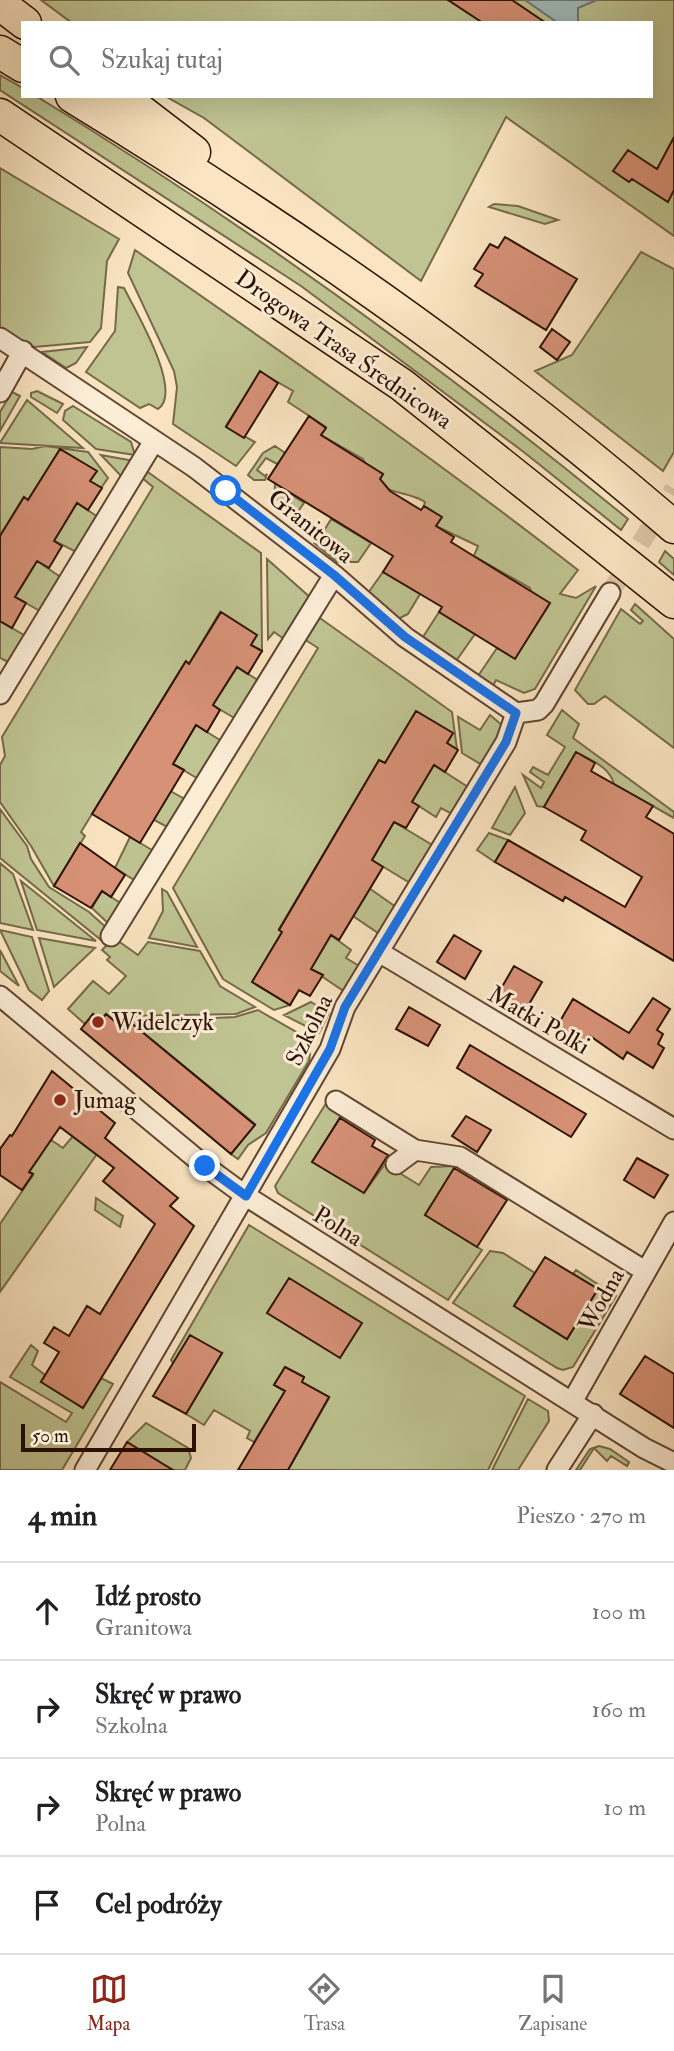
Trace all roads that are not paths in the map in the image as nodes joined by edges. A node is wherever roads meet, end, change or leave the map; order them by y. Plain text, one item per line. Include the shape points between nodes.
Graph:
1 (0, 4) edge
2 (22, 21) edge
3 (0, 52) edge
4 (21, 65) edge
5 (75, 98) edge
6 (124, 98) edge
7 (0, 115) edge
8 (0, 122) edge
9 (30, 134) junction
10 (404, 313) junction
11 (0, 338) edge
12 (23, 351) junction
13 (0, 392) edge
14 (154, 441) junction
15 (674, 527) edge
16 (334, 575) junction
17 (610, 593) tunnel mouth
18 (674, 602) edge
19 (0, 694) edge
20 (516, 713) junction
21 (111, 936) dead end
22 (379, 953) junction
23 (0, 996) edge
24 (336, 1101) dead end
25 (674, 1129) edge
26 (415, 1150) junction
27 (396, 1164) dead end
28 (246, 1196) junction
29 (674, 1222) edge
30 (645, 1271) junction
31 (572, 1402) junction
32 (593, 1414) junction
33 (674, 1463) edge
34 (85, 1470) edge
35 (557, 1470) edge

1 - 2 main road
3 - 4 main road
5 - 10 main road
6 - 10 main road
7 - 9 main road, Drogowa Trasa Średnicowa
8 - 9 main road
9 - 18 main road, Drogowa Trasa Średnicowa via 402,385
10 - 15 main road via 587,452
11 - 12 street, Granitowa
12 - 13 street
12 - 14 street, Granitowa
14 - 16 street, Granitowa
14 - 19 street
16 - 20 street, Granitowa via 405,637
16 - 21 street
17 - 20 street via 544,704 538,710
20 - 22 street, Szkolna via 506,742
22 - 25 street, Matki Polki
22 - 28 street, Szkolna via 345,1007 330,1049
23 - 28 street, Polna
24 - 26 street
26 - 27 street
26 - 30 street via 460,1157
28 - 31 street, Polna
28 - 34 street, Szkolna
29 - 30 street, Wodna
30 - 31 street, Wodna
31 - 32 street, Polna
32 - 33 street, Polna
32 - 35 street

